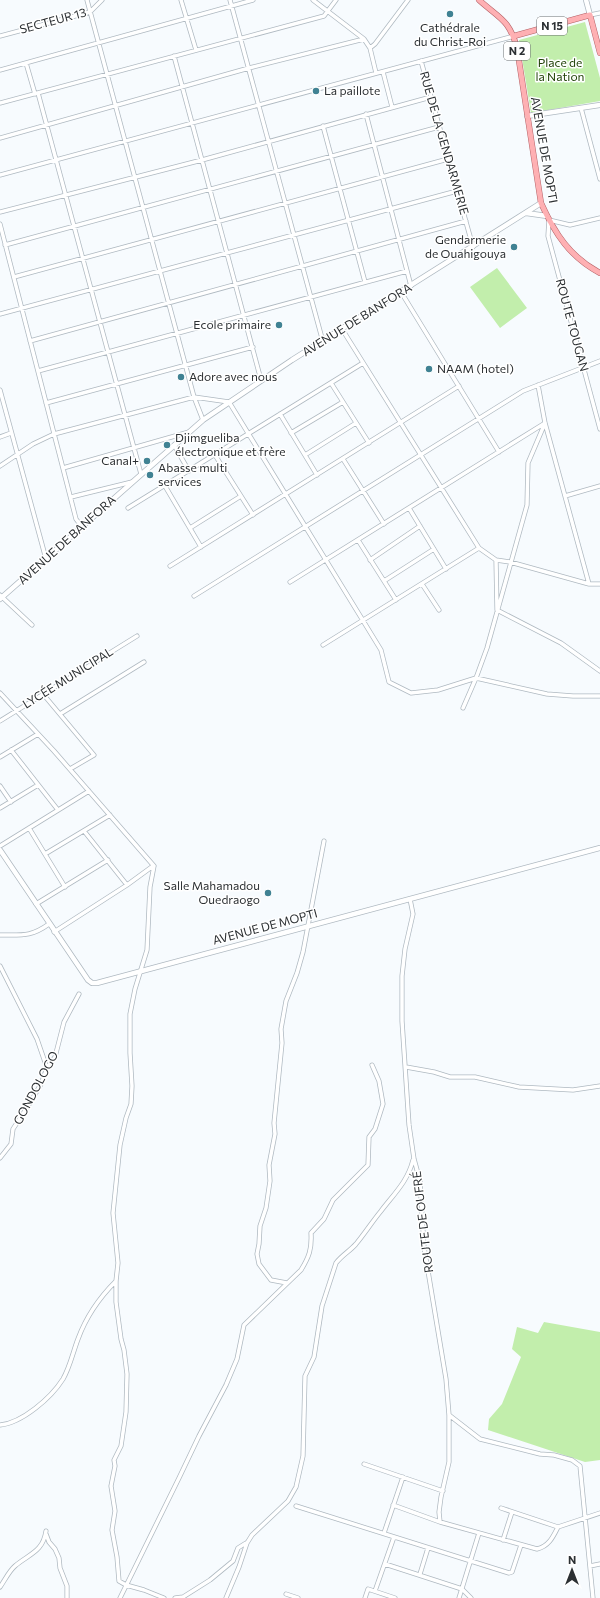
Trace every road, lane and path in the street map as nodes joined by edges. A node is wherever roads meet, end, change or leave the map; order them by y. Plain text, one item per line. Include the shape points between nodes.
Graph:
1 (87, 0) edge
2 (102, 0) edge
3 (181, 0) edge
4 (230, 0) edge
5 (253, 0) edge
6 (313, 0) edge
7 (336, 0) edge
8 (408, 0) edge
9 (479, 0) edge
10 (586, 0) edge
11 (232, 6) junction
12 (328, 11) junction
13 (90, 12) junction
14 (600, 13) edge
15 (590, 16) junction
16 (186, 19) junction
17 (0, 36) edge
18 (514, 36) junction
19 (241, 38) junction
20 (364, 39) junction
21 (99, 44) junction
22 (370, 48) junction
23 (196, 50) junction
24 (600, 53) edge
25 (174, 56) junction
26 (421, 61) junction
27 (26, 63) junction
28 (249, 68) junction
29 (0, 70) edge
30 (382, 72) junction
31 (107, 74) junction
32 (376, 74) junction
33 (182, 87) junction
34 (37, 93) junction
35 (431, 96) junction
36 (0, 103) edge
37 (259, 105) junction
38 (600, 105) edge
39 (116, 106) junction
40 (392, 107) junction
41 (582, 108) junction
42 (366, 114) junction
43 (527, 116) junction
44 (192, 123) junction
45 (47, 125) junction
46 (323, 126) junction
47 (439, 127) junction
48 (0, 138) edge
49 (268, 140) junction
50 (125, 141) junction
51 (374, 145) junction
52 (331, 156) junction
53 (448, 159) junction
54 (56, 160) junction
55 (202, 160) junction
56 (277, 171) junction
57 (0, 175) edge
58 (134, 177) junction
59 (382, 177) junction
60 (600, 179) edge
61 (340, 189) junction
62 (210, 190) junction
63 (457, 191) junction
64 (66, 195) junction
65 (285, 204) junction
66 (541, 204) junction
67 (143, 207) junction
68 (391, 208) junction
69 (0, 212) edge
70 (526, 213) junction
71 (548, 218) junction
72 (600, 218) edge
73 (348, 220) junction
74 (466, 221) junction
75 (219, 222) junction
76 (0, 224) edge
77 (75, 226) junction
78 (294, 235) junction
79 (152, 240) junction
80 (399, 240) junction
81 (6, 245) junction
82 (473, 247) junction
83 (356, 251) junction
84 (227, 252) junction
85 (84, 258) junction
86 (302, 266) junction
87 (160, 271) junction
88 (407, 271) junction
89 (600, 273) edge
90 (14, 277) junction
91 (365, 282) junction
92 (236, 284) junction
93 (411, 286) junction
94 (91, 289) junction
95 (401, 292) junction
96 (311, 297) junction
97 (168, 303) junction
98 (22, 308) junction
99 (0, 314) edge
100 (244, 315) junction
101 (100, 322) junction
102 (342, 330) junction
103 (177, 333) junction
104 (30, 341) junction
105 (323, 342) junction
106 (253, 347) junction
107 (108, 352) junction
108 (600, 361) edge
109 (363, 362) junction
110 (185, 365) junction
111 (584, 367) junction
112 (38, 371) junction
113 (261, 380) junction
114 (331, 382) junction
115 (117, 384) junction
116 (538, 385) junction
117 (459, 386) junction
118 (0, 390) edge
119 (194, 397) junction
120 (229, 402) junction
121 (343, 402) junction
122 (2, 403) edge
123 (46, 403) junction
124 (280, 414) junction
125 (125, 415) junction
126 (479, 419) junction
127 (202, 420) junction
128 (356, 423) junction
129 (401, 423) junction
130 (545, 423) junction
131 (600, 429) edge
132 (190, 431) junction
133 (291, 433) junction
134 (11, 434) junction
135 (54, 434) junction
136 (248, 434) junction
137 (0, 437) edge
138 (369, 443) junction
139 (174, 446) junction
140 (134, 447) junction
141 (499, 452) junction
142 (16, 455) junction
143 (215, 455) junction
144 (305, 455) junction
145 (421, 455) junction
146 (343, 459) junction
147 (0, 466) edge
148 (63, 468) junction
149 (189, 470) junction
150 (141, 474) junction
151 (317, 475) junction
152 (133, 482) junction
153 (165, 486) junction
154 (600, 486) edge
155 (442, 488) junction
156 (363, 491) junction
157 (285, 495) junction
158 (241, 496) junction
159 (565, 496) junction
160 (70, 497) junction
161 (128, 508) dead end
162 (409, 508) junction
163 (253, 515) junction
164 (384, 524) junction
165 (420, 526) junction
166 (82, 527) junction
167 (305, 527) junction
168 (190, 528) junction
169 (358, 540) junction
170 (201, 547) junction
171 (479, 548) junction
172 (434, 549) junction
173 (46, 559) junction
174 (326, 560) junction
175 (370, 560) junction
176 (496, 560) junction
177 (510, 562) junction
178 (170, 566) dead end
179 (446, 568) junction
180 (384, 581) junction
181 (290, 582) dead end
182 (422, 584) junction
183 (590, 584) junction
184 (600, 584) edge
185 (194, 596) dead end
186 (1, 597) edge
187 (396, 600) junction
188 (438, 610) dead end
189 (497, 610) junction
190 (363, 620) junction
191 (32, 625) dead end
192 (137, 636) dead end
193 (323, 645) dead end
194 (144, 662) dead end
195 (600, 671) edge
196 (476, 678) junction
197 (0, 693) edge
198 (43, 694) junction
199 (600, 696) edge
200 (463, 708) dead end
201 (16, 710) junction
202 (60, 714) junction
203 (0, 721) edge
204 (38, 734) junction
205 (11, 750) junction
206 (0, 757) edge
207 (70, 770) junction
208 (38, 785) junction
209 (0, 786) edge
210 (89, 791) junction
211 (11, 802) junction
212 (0, 808) edge
213 (58, 810) junction
214 (110, 815) junction
215 (29, 828) junction
216 (84, 831) junction
217 (324, 841) dead end
218 (0, 846) edge
219 (600, 848) edge
220 (0, 850) edge
221 (45, 854) junction
222 (108, 860) junction
223 (154, 866) junction
224 (127, 885) junction
225 (65, 887) junction
226 (410, 899) junction
227 (36, 904) junction
228 (49, 924) junction
229 (309, 926) junction
230 (54, 932) junction
231 (0, 936) edge
232 (0, 966) edge
233 (141, 971) junction
234 (79, 994) dead end
235 (372, 1065) dead end
236 (406, 1067) junction
237 (47, 1068) junction
238 (600, 1086) edge
239 (0, 1158) edge
240 (414, 1159) junction
241 (116, 1281) junction
242 (287, 1283) junction
243 (449, 1415) junction
244 (0, 1425) edge
245 (364, 1464) dead end
246 (403, 1477) junction
247 (443, 1491) junction
248 (393, 1505) junction
249 (296, 1506) dead end
250 (501, 1508) dead end
251 (512, 1512) junction
252 (600, 1513) edge
253 (585, 1518) junction
254 (440, 1522) junction
255 (558, 1527) junction
256 (384, 1533) junction
257 (479, 1533) junction
258 (394, 1537) junction
259 (503, 1540) junction
260 (247, 1543) junction
261 (521, 1545) junction
262 (428, 1548) junction
263 (470, 1560) junction
264 (385, 1564) junction
265 (600, 1564) edge
266 (590, 1566) junction
267 (420, 1574) junction
268 (126, 1585) junction
269 (0, 1587) edge
270 (462, 1589) junction
271 (375, 1591) junction
272 (286, 1594) dead end
273 (156, 1596) edge
274 (67, 1598) edge
275 (120, 1598) edge
276 (164, 1598) edge
277 (176, 1598) edge
278 (226, 1598) edge
279 (298, 1598) edge
280 (365, 1598) edge
281 (395, 1598) edge
282 (459, 1598) edge
283 (471, 1598) edge
284 (593, 1598) edge

1 - 13 street
2 - 13 street, SECTEUR 13
3 - 16 street
4 - 11 street
5 - 11 street
6 - 12 street
7 - 12 street
8 - 22 street
9 - 18 main road, AVENUE DE MOPTI / N 2 via 500,16
10 - 15 main road
11 - 16 street
11 - 19 street
12 - 19 street via 324,16
12 - 20 street
13 - 17 street, SECTEUR 13
13 - 21 street
14 - 15 street
15 - 18 main road, N 15
15 - 24 main road
16 - 21 street
16 - 23 street
18 - 26 street
18 - 43 main road, AVENUE DE MOPTI / N 2
19 - 23 street
19 - 28 street
20 - 22 street
20 - 28 street
21 - 27 street
21 - 31 street
22 - 32 street
23 - 25 street
25 - 31 street
25 - 33 street
26 - 30 street
26 - 35 street, RUE DE LA GENDARMERIE
27 - 29 street
27 - 34 street
28 - 33 street
28 - 37 street
30 - 32 street
30 - 40 street
31 - 34 street
31 - 39 street
32 - 37 street
33 - 39 street
33 - 44 street
34 - 36 street
34 - 45 street
35 - 40 street
35 - 47 street, RUE DE LA GENDARMERIE
37 - 44 street
37 - 49 street
38 - 41 main road
39 - 45 street
39 - 50 street
40 - 42 street
41 - 43 main road
41 - 60 street
42 - 46 street
42 - 51 street
43 - 66 main road, AVENUE DE MOPTI / N 2
44 - 50 street
44 - 55 street
45 - 48 street
45 - 54 street
46 - 49 street
46 - 52 street
47 - 51 street
47 - 53 street, RUE DE LA GENDARMERIE
49 - 55 street
49 - 56 street
50 - 54 street
50 - 58 street
51 - 52 street
51 - 59 street
52 - 56 street
52 - 61 street
53 - 59 street
53 - 63 street, RUE DE LA GENDARMERIE
54 - 57 street
54 - 64 street
55 - 58 street
55 - 62 street
56 - 62 street
56 - 65 street
58 - 64 street
58 - 67 street
59 - 61 street
59 - 68 street
61 - 65 street
61 - 73 street
62 - 67 street
62 - 75 street
63 - 68 street
63 - 74 street, RUE DE LA GENDARMERIE
64 - 69 street
64 - 77 street
65 - 75 street
65 - 78 street
66 - 70 main road, AVENUE DE BANFORA
66 - 71 main road, AVENUE DE MOPTI / N 2
67 - 77 street
67 - 79 street
68 - 73 street
68 - 80 street
70 - 71 main road
70 - 82 main road, AVENUE DE BANFORA
71 - 72 street via 570,224
71 - 89 main road, AVENUE DE MOPTI / N 2 via 571,252
71 - 111 street, ROUTE TOUGAN via 548,236
73 - 78 street
73 - 83 street
74 - 80 street
74 - 82 street, RUE DE LA GENDARMERIE
75 - 79 street
75 - 84 street
76 - 81 street
77 - 81 street
77 - 85 street
78 - 84 street
78 - 86 street
79 - 85 street
79 - 87 street
80 - 83 street
80 - 88 street
81 - 90 street
82 - 93 main road, AVENUE DE BANFORA
83 - 86 street
83 - 91 street
84 - 87 street
84 - 92 street
85 - 90 street
85 - 94 street
86 - 92 street
86 - 96 street
87 - 94 street
87 - 97 street
88 - 91 street, AVENUE DE BANFORA
88 - 93 street
90 - 98 street
91 - 96 street, AVENUE DE BANFORA
92 - 97 street
92 - 100 street
93 - 95 main road, AVENUE DE BANFORA
94 - 98 street
94 - 101 street
95 - 102 main road, AVENUE DE BANFORA
95 - 117 street
96 - 100 street, AVENUE DE BANFORA
96 - 105 street
97 - 101 street
97 - 103 street
98 - 99 street
98 - 104 street
100 - 103 street, AVENUE DE BANFORA
100 - 106 street
101 - 104 street
101 - 107 street
102 - 105 main road, AVENUE DE BANFORA
102 - 109 street
103 - 107 street, AVENUE DE BANFORA
103 - 110 street
104 - 112 street
105 - 113 main road, AVENUE DE BANFORA
106 - 110 street
106 - 113 street
107 - 112 street, AVENUE DE BANFORA
107 - 115 street
108 - 111 street
109 - 114 street
109 - 129 street
110 - 115 street
110 - 119 street
111 - 116 street
111 - 131 street, ROUTE TOUGAN
112 - 123 street
113 - 120 main road, AVENUE DE BANFORA
114 - 121 street
114 - 124 street
115 - 123 street
115 - 125 street
116 - 126 street
116 - 130 street
117 - 126 street
117 - 129 street
118 - 122 street
119 - 120 street
119 - 125 street
119 - 127 street
120 - 127 main road, AVENUE DE BANFORA
120 - 136 street
121 - 128 street
121 - 133 street
122 - 134 street
123 - 135 street
124 - 133 street
124 - 136 street
125 - 135 street
125 - 140 street
126 - 141 street
126 - 145 street
127 - 132 main road, AVENUE DE BANFORA
128 - 138 street
128 - 144 street
129 - 138 street
129 - 145 street
130 - 141 street
130 - 159 street
130 - 177 street via 528,462 527,504
132 - 139 main road, AVENUE DE BANFORA
132 - 140 street, AVENUE DE BANFORA
133 - 144 street
134 - 137 street
134 - 142 street
135 - 142 street
135 - 148 street
136 - 143 street
136 - 157 street
138 - 146 street
139 - 149 street
139 - 150 main road, AVENUE DE BANFORA
140 - 148 street, AVENUE DE BANFORA
140 - 150 street
141 - 155 street
142 - 147 street
142 - 173 street
143 - 149 street
143 - 158 street
144 - 151 street
145 - 155 street
145 - 156 street
146 - 151 street
146 - 156 street
148 - 160 street
149 - 153 street
150 - 152 main road, AVENUE DE BANFORA
151 - 157 street
152 - 160 street, AVENUE DE BANFORA
152 - 166 main road, AVENUE DE BANFORA
153 - 161 street
153 - 168 street
154 - 159 street
155 - 162 street
155 - 171 street
156 - 164 street
156 - 167 street
157 - 163 street
157 - 167 street
158 - 163 street
158 - 168 street
159 - 183 street
160 - 166 street via 76,518
162 - 164 street
162 - 165 street
163 - 170 street
164 - 169 street
165 - 172 street
165 - 175 street
166 - 173 main road, AVENUE DE BANFORA
167 - 174 street
167 - 185 street
168 - 170 street
169 - 174 street
169 - 175 street
170 - 178 street
171 - 176 street
171 - 179 street
172 - 179 street
172 - 180 street
173 - 186 main road, AVENUE DE BANFORA
174 - 181 street
174 - 190 street
175 - 180 street
176 - 177 street
176 - 189 street
177 - 183 street
177 - 189 street
179 - 182 street
180 - 187 street
182 - 187 street
182 - 188 street
183 - 184 street
186 - 191 street
187 - 190 street
189 - 195 street via 561,643
189 - 196 street
190 - 193 street
190 - 196 street via 382,650 389,682 411,693 438,690
192 - 198 street, LYCÉE MUNICIPAL
194 - 202 street
196 - 199 street via 547,694
196 - 200 street
197 - 201 street
198 - 201 street, LYCÉE MUNICIPAL
198 - 202 street
201 - 203 street, LYCÉE MUNICIPAL
201 - 204 street
202 - 207 street via 94,755
204 - 205 street
204 - 207 street
205 - 206 street
205 - 208 street
207 - 210 street
208 - 211 street
208 - 213 street
209 - 211 street
210 - 213 street
210 - 214 street
211 - 212 street
213 - 215 street
214 - 216 street
214 - 223 street
215 - 218 street
215 - 221 street
216 - 221 street
216 - 222 street
217 - 229 street
219 - 226 main road, AVENUE DE MOPTI
220 - 227 main road, AVENUE DE MOPTI
221 - 225 street
222 - 224 street
222 - 225 street
223 - 224 street
223 - 233 street via 150,887 147,950
224 - 230 street
225 - 227 street
226 - 229 main road, AVENUE DE MOPTI
226 - 236 street, ROUTE DE OUFRÉ via 413,914 402,976
227 - 228 main road, AVENUE DE MOPTI
228 - 230 main road, AVENUE DE MOPTI
228 - 231 street via 37,933
229 - 233 main road, AVENUE DE MOPTI
229 - 242 street via 297,973 286,1001 281,1029 275,1134 269,1165 270,1181 257,1254 259,1264 271,1280
230 - 233 main road, AVENUE DE MOPTI via 92,983
232 - 237 street via 37,1039
233 - 241 street via 130,1014 131,1104 120,1145 113,1213 118,1263
234 - 237 street, GONDOLOGO via 64,1022 55,1057
235 - 242 street via 379,1081 383,1104 375,1129 369,1137 368,1165 333,1200 324,1219 311,1233 312,1247 306,1261 301,1270
236 - 238 street via 450,1077 475,1077 520,1087 573,1090
236 - 240 street, ROUTE DE OUFRÉ via 408,1125
237 - 239 street, GONDOLOGO via 30,1103 13,1129 10,1144
240 - 243 street, ROUTE DE OUFRÉ via 420,1181 424,1248 446,1379
240 - 260 street via 402,1187 355,1245 336,1263 322,1306 314,1357 305,1376 303,1456 296,1487 288,1501 252,1535
241 - 244 street via 87,1319 62,1380 30,1413
241 - 268 street via 116,1302 126,1368 126,1400 121,1446 114,1460 111,1486 115,1510 112,1530 119,1581
242 - 268 street via 244,1325 237,1359 226,1385
243 - 247 street, ROUTE DE OUFRÉ via 449,1462
243 - 253 street via 480,1439 554,1455 572,1460 580,1466
245 - 246 street
246 - 247 street
246 - 248 street
247 - 254 street, ROUTE DE OUFRÉ
248 - 254 street
248 - 256 street
249 - 256 street
250 - 251 street
251 - 255 street
251 - 259 street
252 - 253 street
253 - 255 street
253 - 266 street
254 - 257 street
255 - 261 street via 551,1540 541,1548
256 - 258 street
257 - 259 street
257 - 263 street
258 - 262 street
258 - 264 street
259 - 261 street
260 - 277 street via 238,1548 233,1561 210,1580 183,1597
260 - 278 street
261 - 263 street via 511,1573
262 - 263 street
262 - 267 street
263 - 270 street
264 - 267 street
264 - 271 street
265 - 266 street
266 - 284 street
267 - 270 street
268 - 273 street
268 - 275 street
269 - 274 street via 14,1567 42,1545 46,1531 48,1542 59,1558 67,1586
270 - 282 street
270 - 283 street
271 - 280 street via 368,1589
271 - 281 street
272 - 279 street
273 - 276 street

